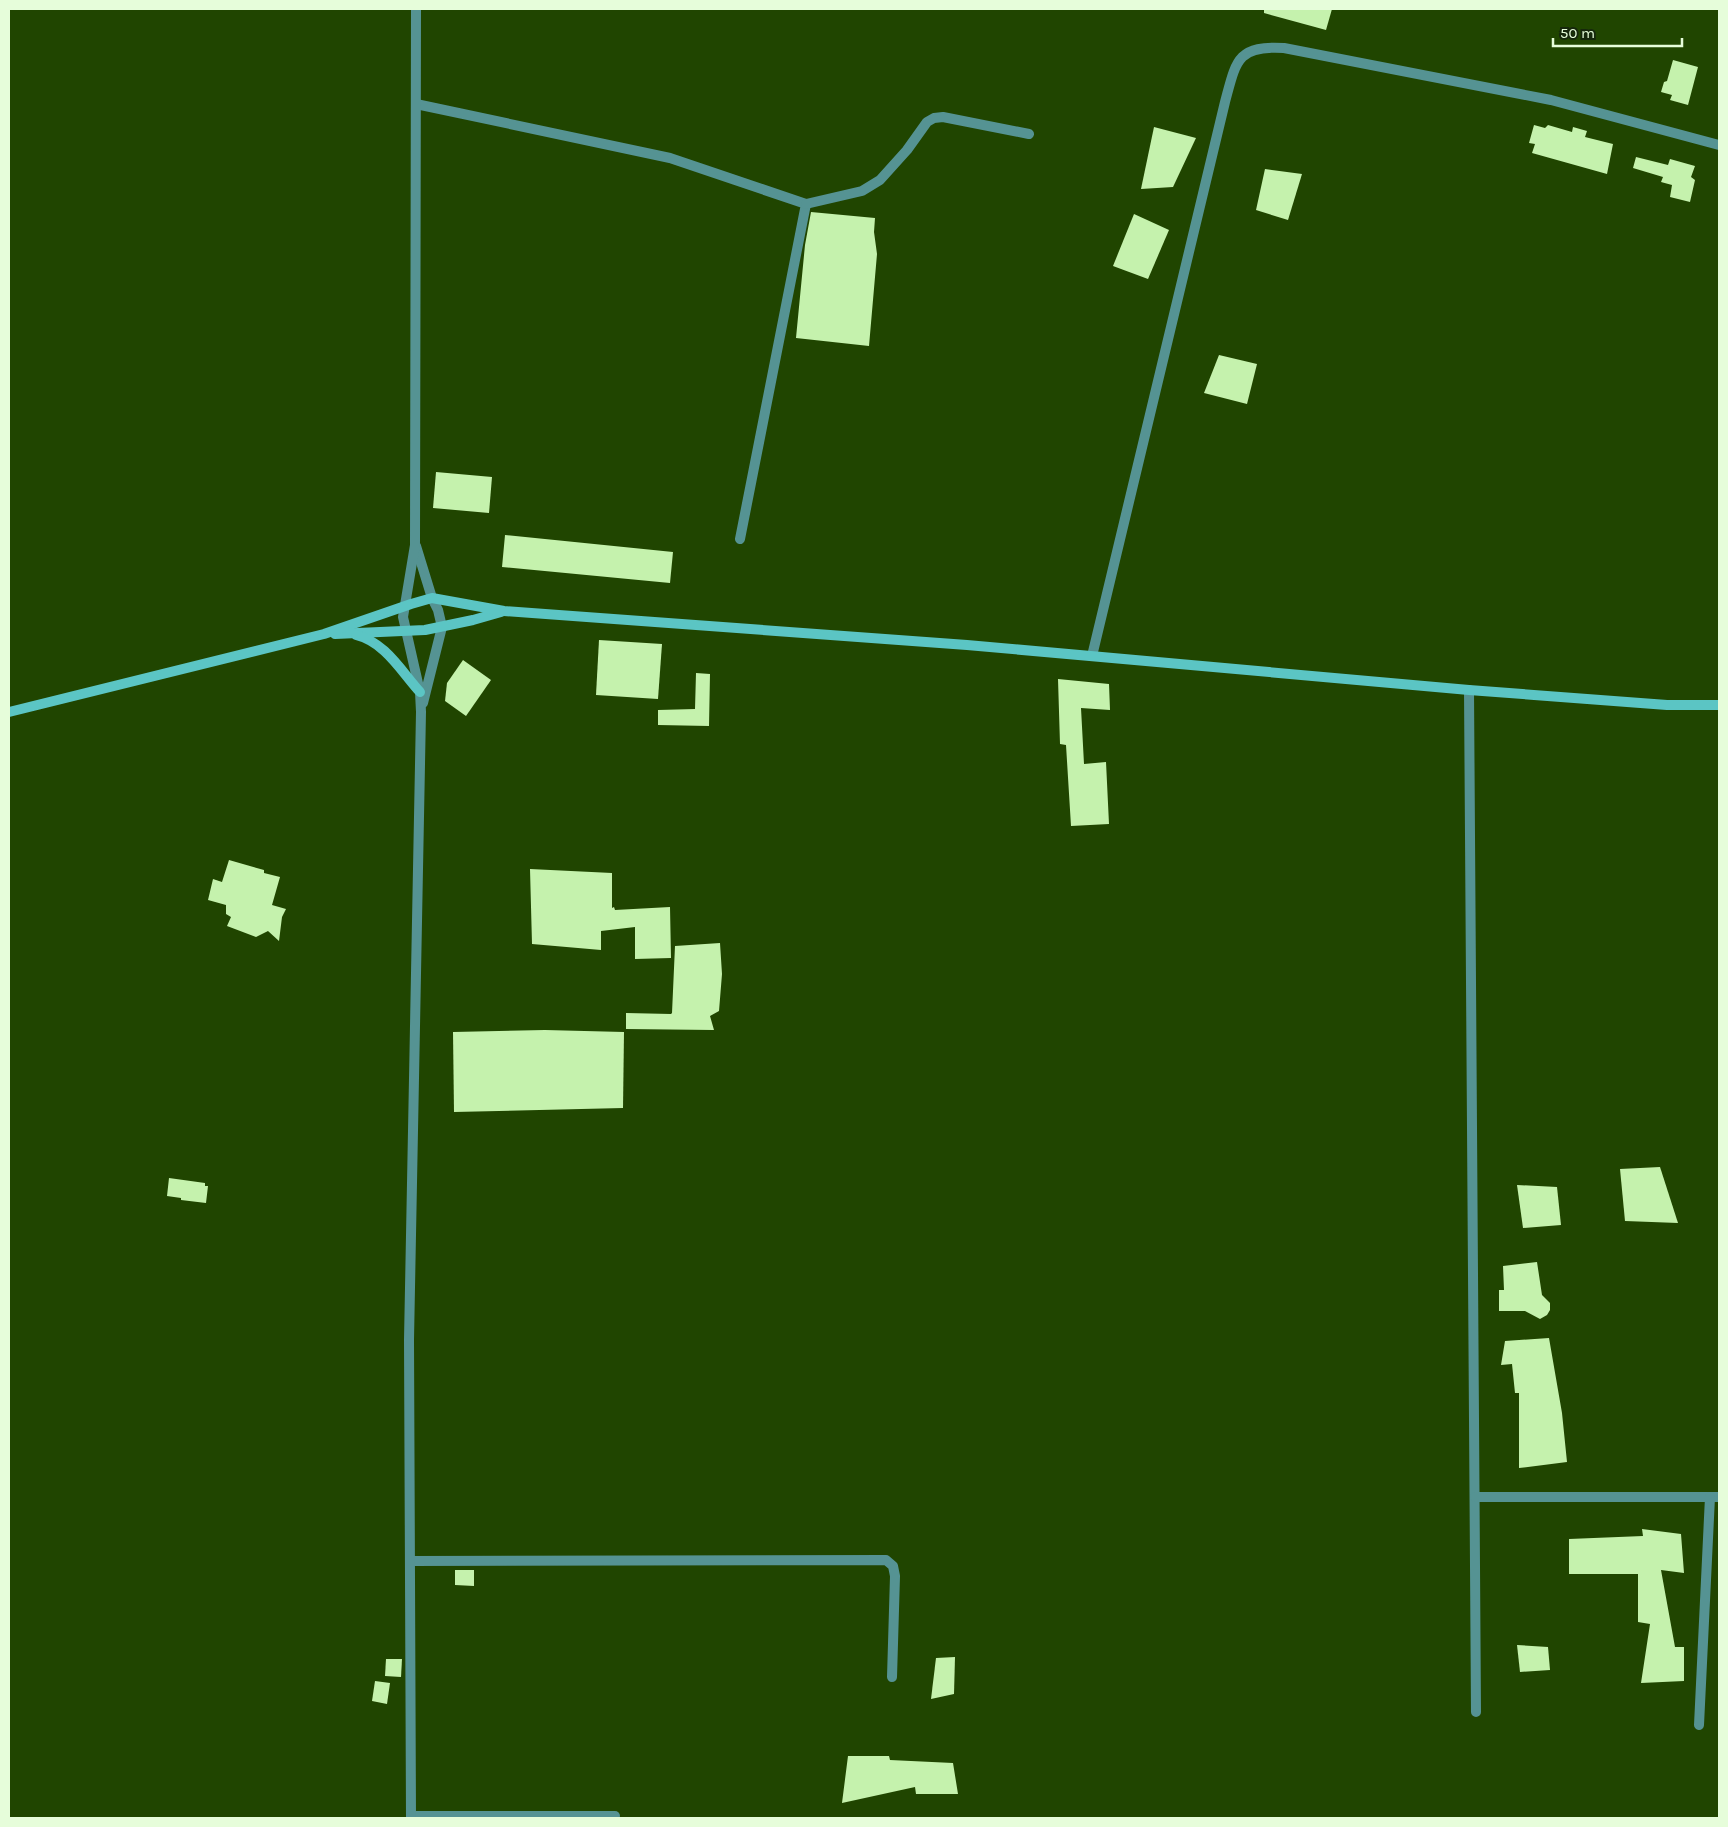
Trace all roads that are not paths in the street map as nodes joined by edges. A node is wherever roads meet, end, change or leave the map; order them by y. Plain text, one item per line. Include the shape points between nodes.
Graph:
1 (416, 9) edge
2 (416, 104) junction
3 (1028, 134) dead end
4 (1719, 145) edge
5 (806, 204) junction
6 (740, 540) dead end
7 (415, 545) junction
8 (432, 598) junction
9 (405, 606) junction
10 (504, 611) junction
11 (442, 627) junction
12 (406, 631) junction
13 (324, 634) junction
14 (348, 634) junction
15 (1092, 656) junction
16 (1469, 690) junction
17 (420, 692) junction
18 (1719, 705) edge
19 (9, 712) edge
20 (421, 712) junction
21 (1475, 1497) junction
22 (1715, 1497) edge
23 (410, 1561) junction
24 (892, 1677) dead end
25 (1476, 1712) dead end
26 (1699, 1725) dead end
27 (616, 1816) dead end
28 (411, 1817) edge

1 - 2 street
2 - 5 street via 670,158
2 - 7 street
3 - 5 street via 934,118 927,122 880,180 862,191
4 - 15 street via 1551,100 1304,52 1267,47 1245,54 1234,68 1225,102
5 - 6 street
7 - 8 street
7 - 9 street
8 - 9 street
8 - 10 street
8 - 11 street
9 - 12 street
9 - 13 street
10 - 11 street
10 - 15 street
11 - 12 street
11 - 20 street
12 - 14 street
12 - 17 street
13 - 14 street
13 - 19 street
14 - 17 street via 374,643
15 - 16 street
16 - 18 street via 1667,705
16 - 21 street
17 - 20 street
20 - 23 street via 409,1340
21 - 22 street
21 - 25 street
22 - 26 street
23 - 24 street via 886,1560 893,1566 896,1576
23 - 28 street
27 - 28 street

